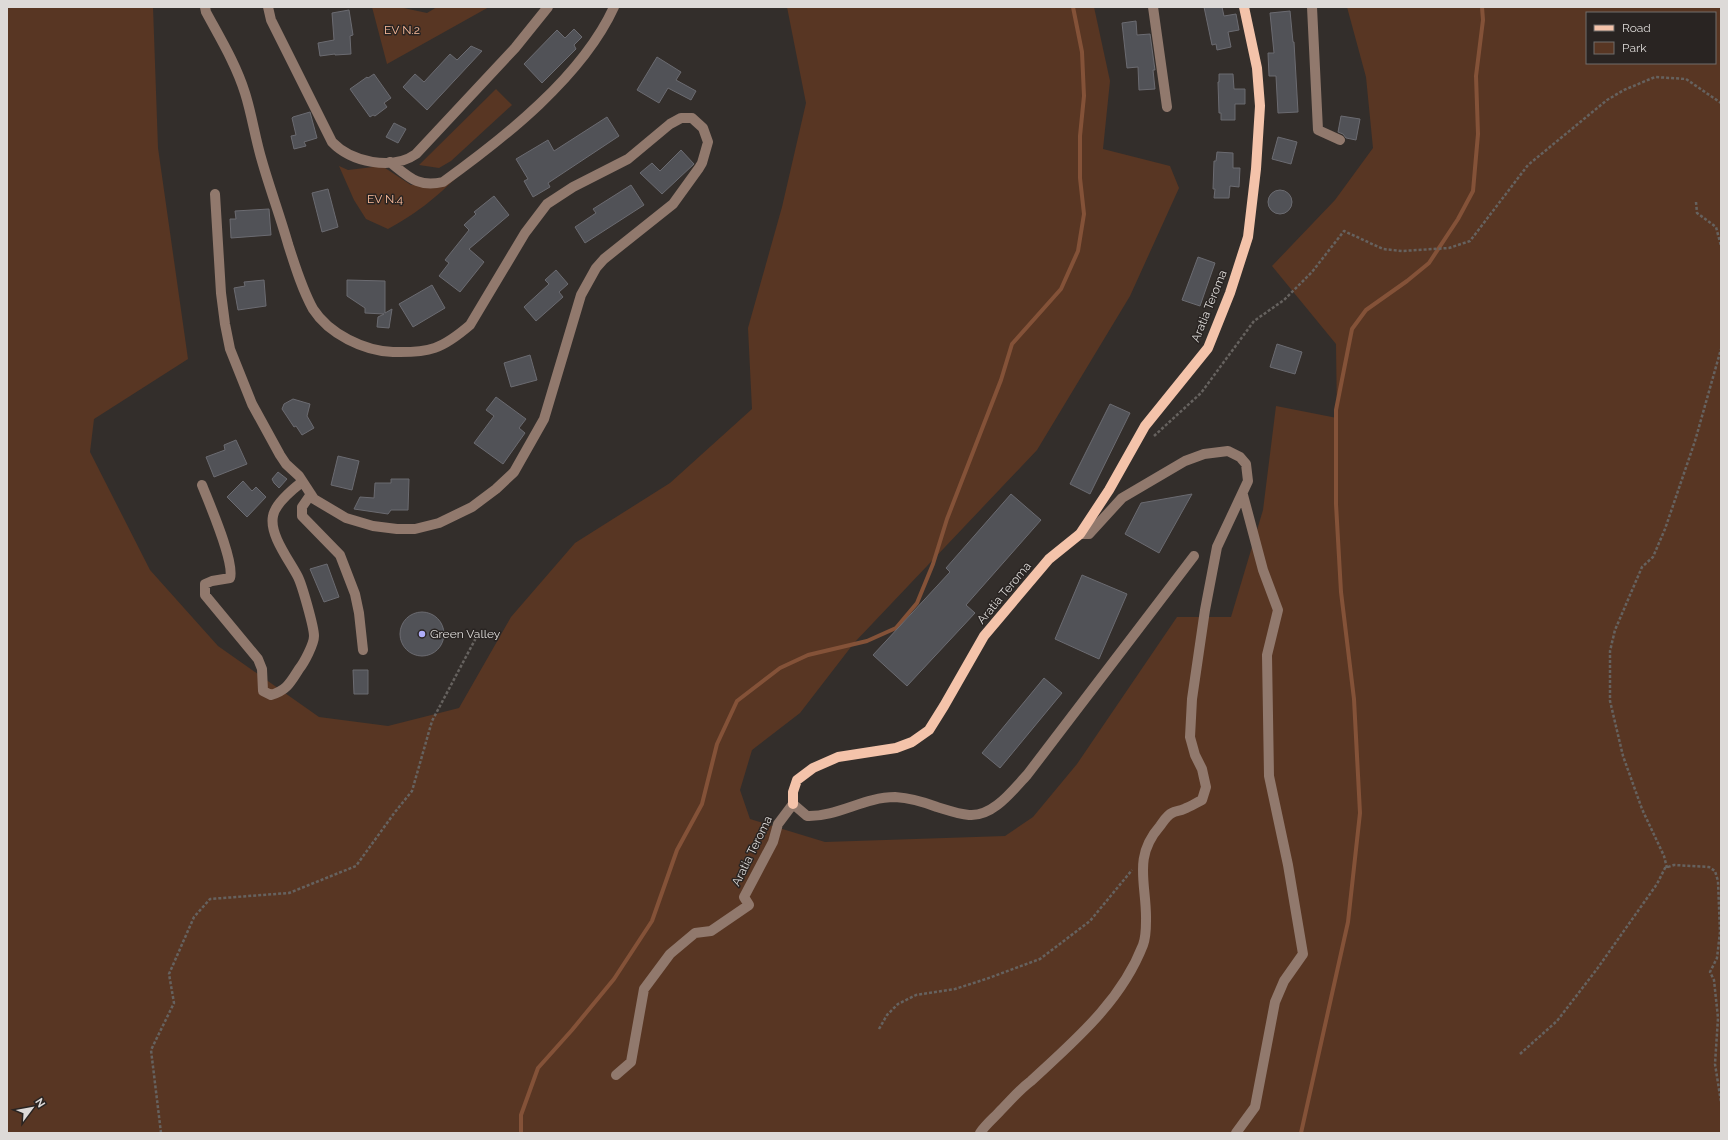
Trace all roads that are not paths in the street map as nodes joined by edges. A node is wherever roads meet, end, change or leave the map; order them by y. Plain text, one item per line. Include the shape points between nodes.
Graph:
1 (205, 7) edge
2 (548, 7) edge
3 (614, 7) edge
4 (1153, 7) edge
5 (1244, 7) edge
6 (1312, 7) edge
7 (269, 9) edge
8 (1167, 107) dead end
9 (1340, 140) dead end
10 (390, 162) junction
11 (215, 194) dead end
12 (302, 482) junction
13 (202, 485) dead end
14 (311, 494) junction
15 (1243, 495) junction
16 (1080, 534) junction
17 (1194, 556) dead end
18 (363, 650) dead end
19 (793, 804) junction
20 (616, 1075) dead end
21 (980, 1133) edge
22 (1236, 1133) edge

1 - 14 street via 233,61 246,93 264,168 296,269 314,310 337,333 375,350 404,353 429,351 456,337 470,325 525,233 547,204 573,187 628,160 670,124 681,118 692,118 703,128 708,142 702,162 673,204 596,268 581,295 544,419 514,472 496,489 467,510 438,522 421,528 397,529 373,526 346,518 314,499
2 - 10 street via 515,48 416,154 406,160
3 - 10 street via 596,40 552,92 510,130 443,182 414,182
4 - 8 street
5 - 16 main road, Aratia Teroma via 1257,68 1260,106 1248,238 1208,348 1145,426 1110,490
6 - 9 street via 1318,130
7 - 10 street via 271,20 332,142 345,153 376,162
11 - 12 street via 221,293 230,349 240,377 268,436 286,464
12 - 13 street via 280,503 273,513 272,522 275,534 298,578 314,637 304,663 291,682 282,691 271,695 263,691 262,670 258,659 205,595 207,583 230,578 231,572 226,549
12 - 14 street
14 - 18 street via 302,507 302,516 340,555 355,594
15 - 16 street via 1248,481 1246,464 1240,457 1228,451 1204,454 1185,461 1122,498 1089,534
15 - 21 street via 1217,547 1192,699 1190,737 1206,787 1202,800 1184,810 1171,813 1146,848 1142,860 1146,903 1144,943 1121,987 1094,1022 1021,1088
15 - 22 street via 1263,570 1278,610 1267,655 1269,776 1303,954 1284,981 1275,1002 1255,1107
16 - 19 main road, Aratia Teroma via 1049,559 984,636 929,730 912,742 896,748 838,756 813,768 797,780
17 - 19 street via 1027,775 1003,801 987,811 971,816 924,802 895,797 869,801 819,817 807,816
19 - 20 street, Aratia Teroma via 778,824 773,842 744,897 749,905 711,931 696,933 670,954 644,989 631,1062

